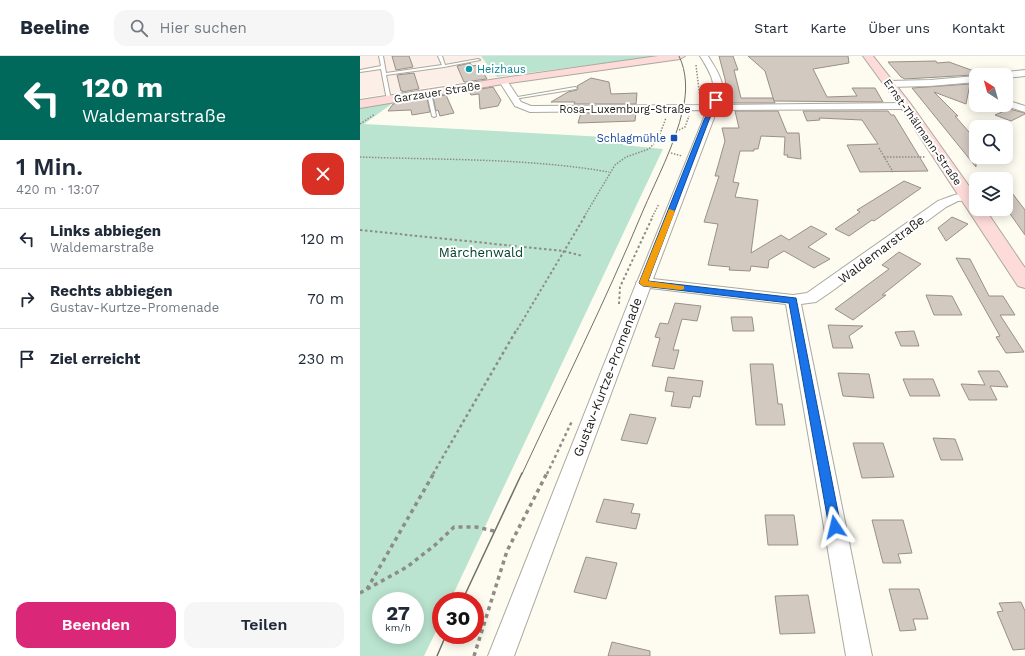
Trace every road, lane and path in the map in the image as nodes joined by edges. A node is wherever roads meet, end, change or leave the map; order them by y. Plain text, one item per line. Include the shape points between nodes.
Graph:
1 (381, 56) edge
2 (440, 56) edge
3 (680, 56) edge
4 (704, 56) edge
5 (868, 56) edge
6 (478, 60) dead end
7 (696, 63) dead end
8 (444, 66) junction
9 (384, 67) junction
10 (360, 71) edge
11 (1025, 73) edge
12 (385, 74) junction
13 (1013, 74) edge
14 (969, 80) edge
15 (503, 81) junction
16 (953, 81) junction
17 (889, 84) junction
18 (575, 88) dead end
19 (969, 89) edge
20 (429, 93) junction
21 (514, 98) junction
22 (388, 100) junction
23 (360, 104) edge
24 (1013, 105) edge
25 (906, 106) junction
26 (702, 108) junction
27 (666, 109) junction
28 (1025, 109) edge
29 (434, 116) dead end
30 (680, 130) dead end
31 (879, 148) dead end
32 (686, 150) dead end
33 (360, 157) edge
34 (884, 157) junction
35 (928, 157) dead end
36 (682, 161) dead end
37 (609, 172) junction
38 (893, 172) dead end
39 (969, 198) edge
40 (662, 200) dead end
41 (969, 203) edge
42 (981, 216) edge
43 (360, 230) edge
44 (563, 251) junction
45 (584, 256) dead end
46 (1025, 282) edge
47 (643, 283) junction
48 (793, 300) junction
49 (619, 307) dead end
50 (574, 416) dead end
51 (494, 531) dead end
52 (367, 590) junction
53 (360, 593) edge
54 (474, 656) edge
55 (500, 656) edge
56 (859, 656) edge

1 - 9 lane
2 - 8 lane
3 - 15 main road, Garzauer Straße
4 - 26 street, Gustav-Kurtze-Promenade via 714,71 719,91
5 - 17 main road, Ernst-Thälmann-Straße
6 - 8 lane
7 - 26 path
8 - 12 lane
9 - 10 lane
9 - 12 lane
11 - 13 street
12 - 22 lane
14 - 16 street
15 - 20 main road, Garzauer Straße
15 - 21 street, Rosa-Luxemburg-Straße
16 - 17 street
16 - 19 street
17 - 25 main road, Ernst-Thälmann-Straße
18 - 21 lane
20 - 22 main road, Garzauer Straße
20 - 29 lane
21 - 27 street, Rosa-Luxemburg-Straße via 522,107 530,109
22 - 23 main road, Garzauer Straße
24 - 28 street
25 - 26 street, Rosa-Luxemburg-Straße
25 - 39 main road, Ernst-Thälmann-Straße
26 - 27 street, Rosa-Luxemburg-Straße
26 - 30 path
26 - 47 street, Gustav-Kurtze-Promenade
27 - 37 path via 669,112 654,145 646,151 619,159
31 - 34 path
32 - 36 path
33 - 37 path via 524,163
34 - 35 path
34 - 38 path
37 - 44 path via 597,197
40 - 49 path via 650,220 620,287
41 - 48 street, Waldemarstraße via 956,198 942,204 818,295 805,300
42 - 46 main road, Ernst-Thälmann-Straße
43 - 44 path
44 - 45 path
44 - 52 path
47 - 48 street, Waldemarstraße
47 - 55 street, Gustav-Kurtze-Promenade
48 - 56 street
50 - 54 path via 507,551
51 - 52 path via 476,527 454,527 407,567
52 - 53 path

